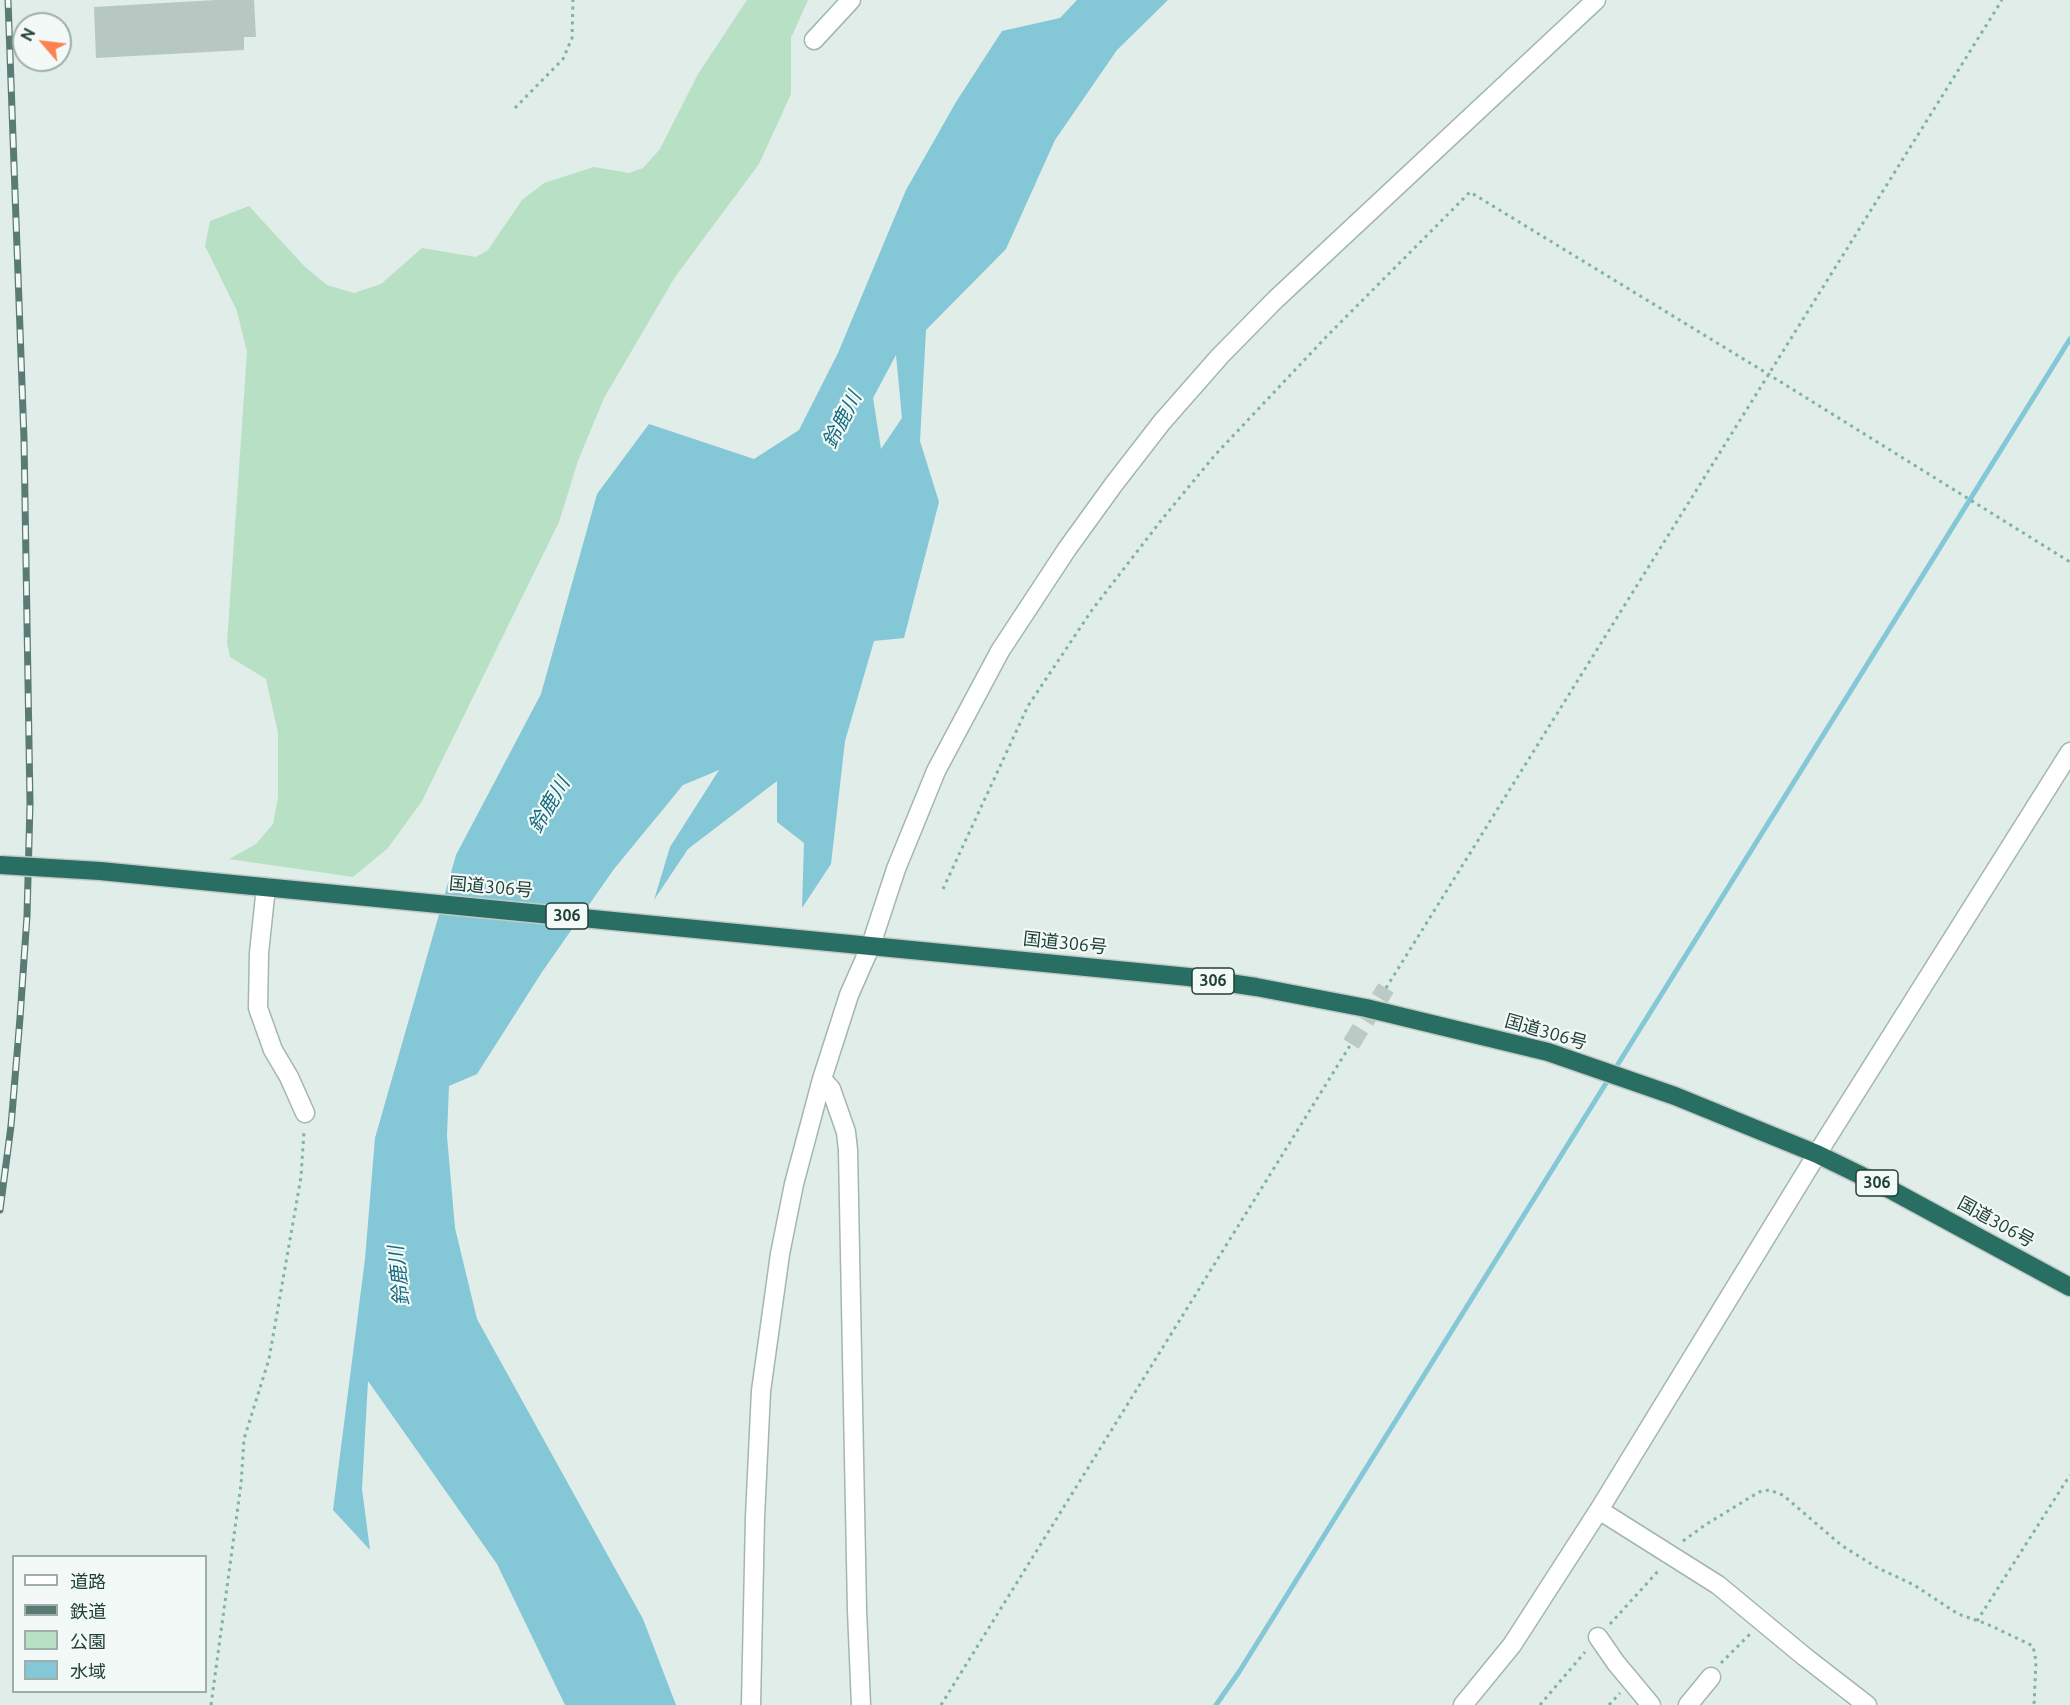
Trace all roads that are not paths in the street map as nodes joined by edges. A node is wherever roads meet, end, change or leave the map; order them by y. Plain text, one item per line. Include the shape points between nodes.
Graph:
1 (851, 0) edge
2 (1596, 0) edge
3 (814, 40) dead end
4 (2070, 752) edge
5 (0, 865) edge
6 (274, 888) junction
7 (862, 944) junction
8 (822, 1079) junction
9 (305, 1113) road end
10 (1817, 1154) junction
11 (2070, 1287) edge
12 (1599, 1510) junction
13 (1598, 1637) road end
14 (1711, 1677) road end
15 (751, 1705) edge
16 (861, 1705) edge
17 (1464, 1705) edge
18 (1651, 1705) edge
19 (1689, 1705) edge
20 (1867, 1705) edge

1 - 3 street
2 - 7 street via 1267,308 1162,422 1067,549 1000,651 936,771
4 - 10 street
5 - 6 highway, 国道306号 / 306, bridge
6 - 7 highway, 国道306号 / 306
6 - 9 street via 259,953 258,1008 273,1050
7 - 8 street
7 - 10 highway, 国道306号 / 306 via 1189,977 1366,1008 1548,1052 1675,1096
8 - 15 street via 780,1254 761,1391
8 - 16 street via 831,1089 848,1150
10 - 11 highway, 国道306号 / 306
10 - 12 street
12 - 17 street via 1512,1645
12 - 20 street via 1718,1585
13 - 18 street
14 - 19 street

